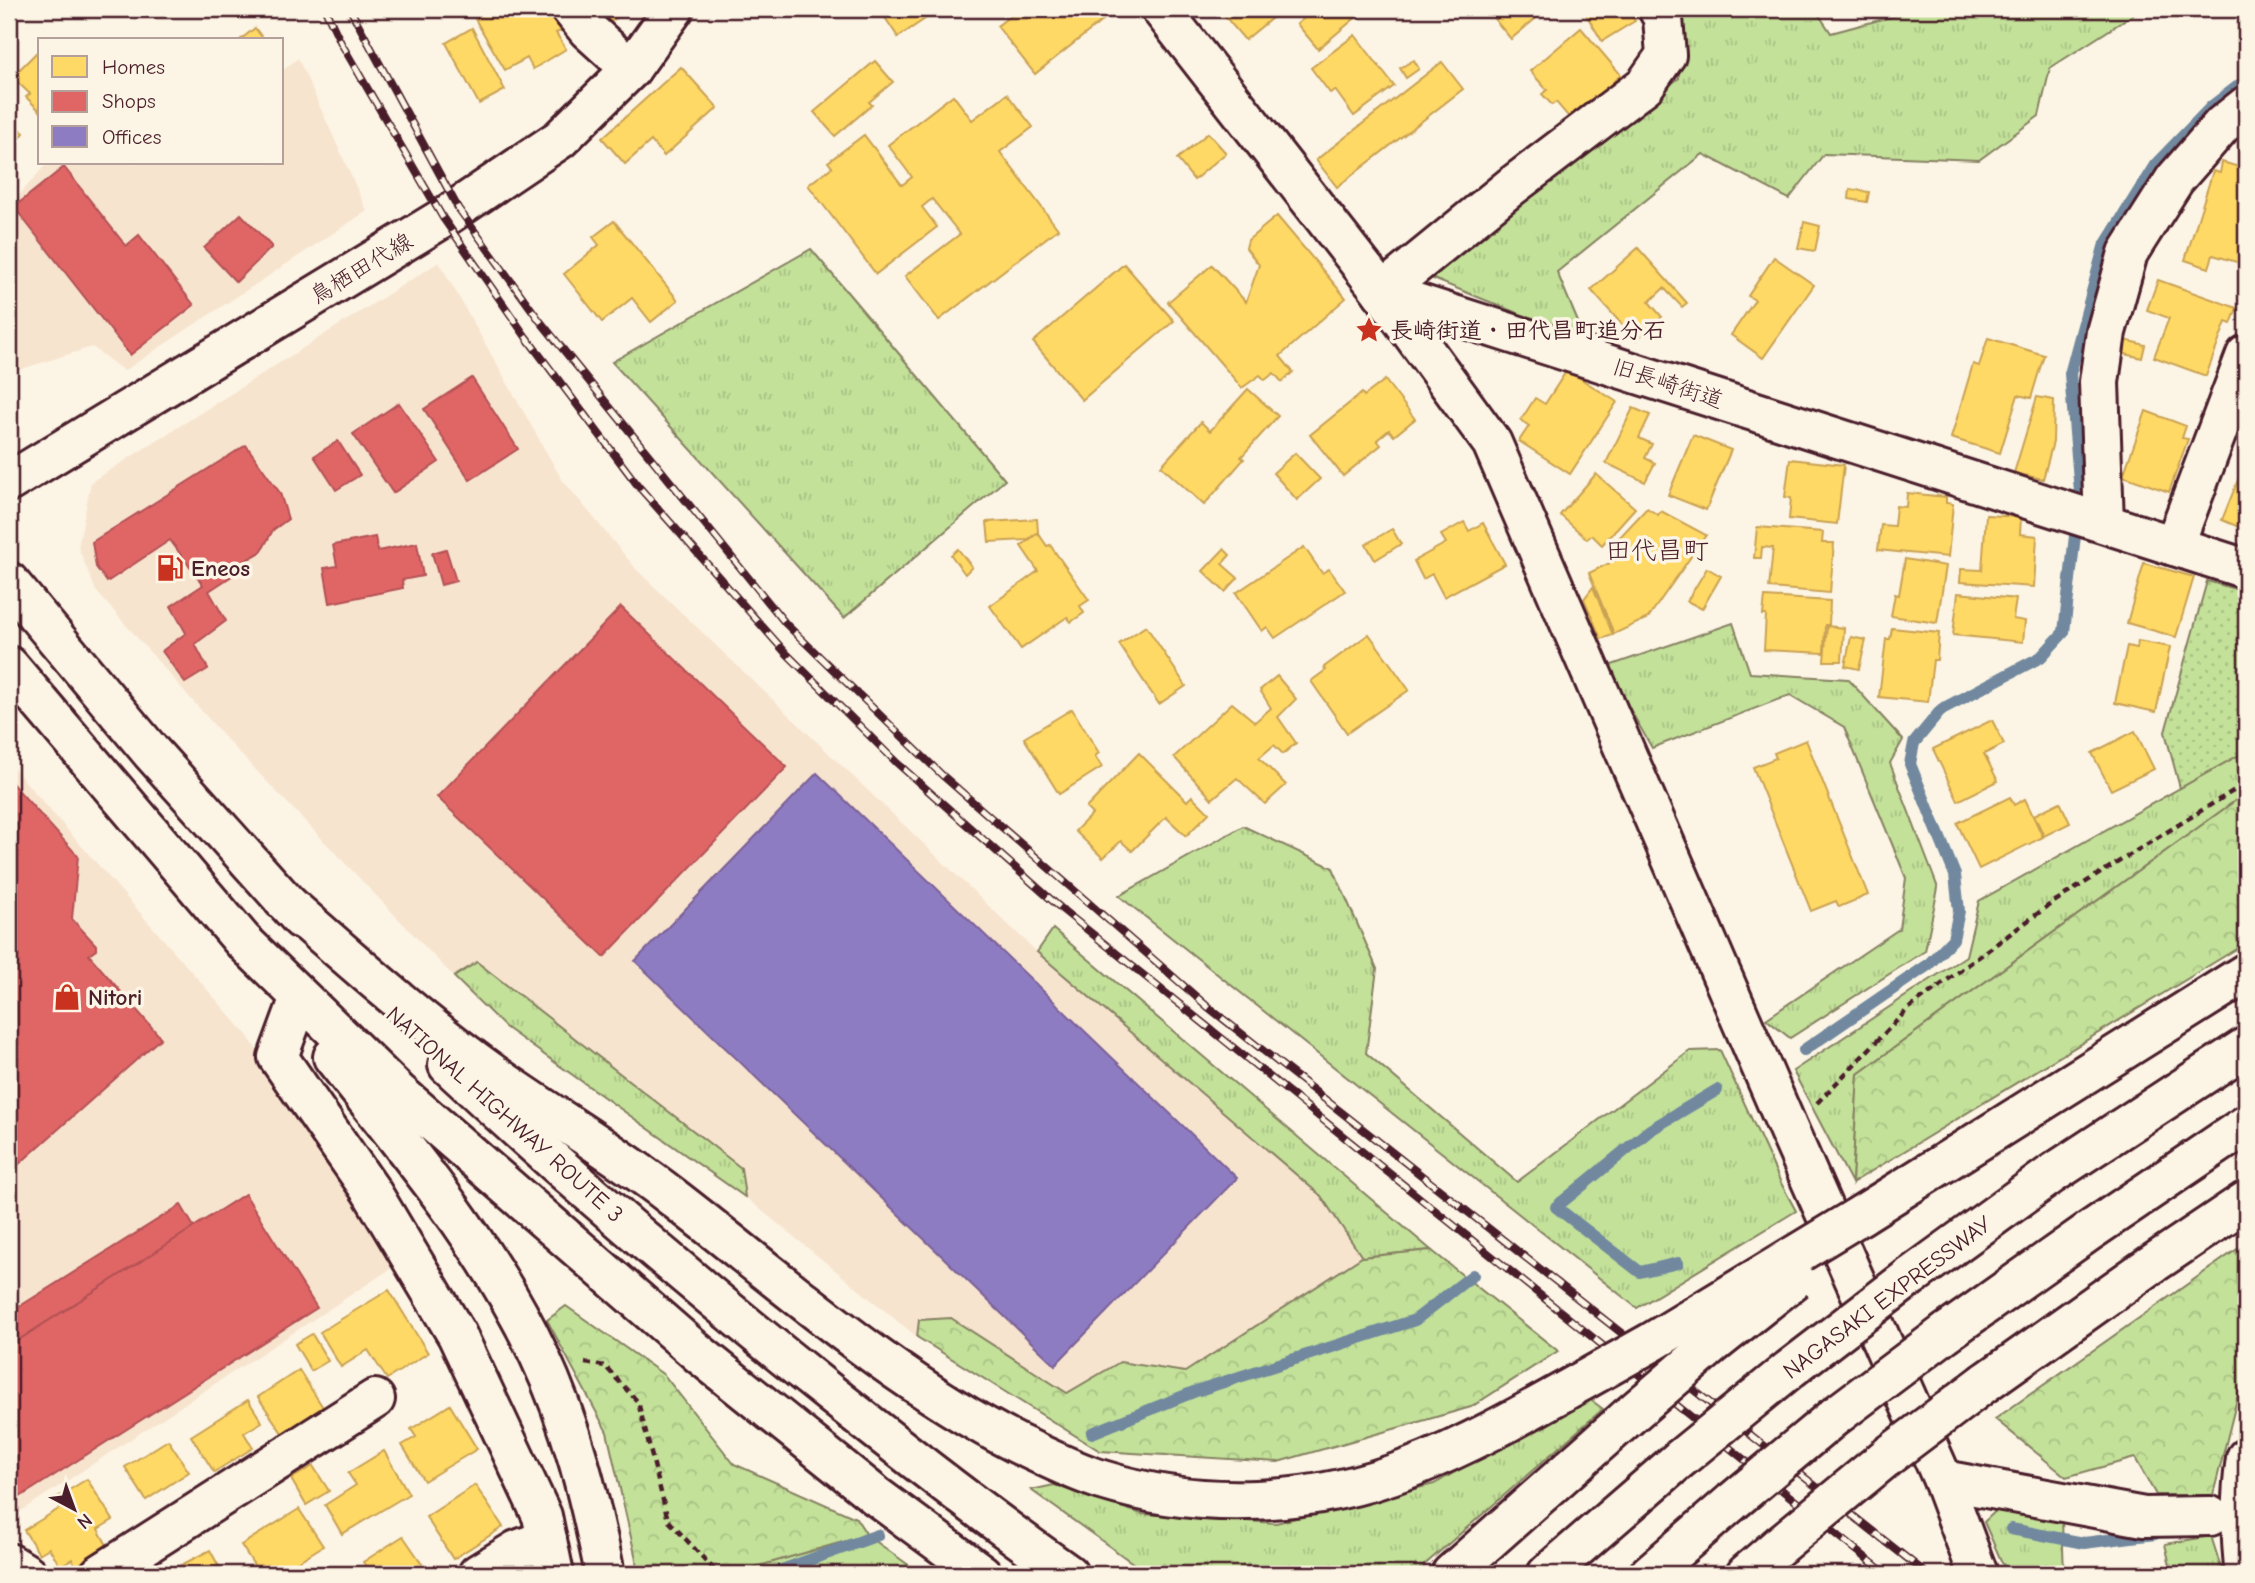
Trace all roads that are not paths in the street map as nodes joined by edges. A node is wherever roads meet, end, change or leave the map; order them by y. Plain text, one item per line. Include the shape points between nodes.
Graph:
1 (571, 9) edge
2 (674, 9) edge
3 (1161, 9) edge
4 (1658, 9) edge
5 (631, 69) junction
6 (2246, 106) edge
7 (1382, 292) junction
8 (2246, 355) edge
9 (9, 482) edge
10 (2104, 523) junction
11 (2174, 546) junction
12 (2246, 569) edge
13 (9, 582) edge
14 (9, 666) edge
15 (284, 900) junction
16 (242, 940) junction
17 (2246, 973) edge
18 (296, 1008) junction
19 (2246, 1047) edge
20 (2246, 1125) edge
21 (2246, 1201) edge
22 (1864, 1220) junction
23 (375, 1399) dead end
24 (2246, 1458) edge
25 (1943, 1480) junction
26 (2210, 1516) dead end
27 (550, 1557) edge
28 (9, 1563) edge
29 (27, 1574) edge
30 (100, 1574) edge
31 (478, 1574) edge
32 (604, 1574) edge
33 (982, 1574) edge
34 (1068, 1574) edge
35 (1451, 1574) edge
36 (1547, 1574) edge
37 (1649, 1574) edge
38 (1746, 1574) edge
39 (1978, 1574) edge
40 (2245, 1574) edge

1 - 5 main road
2 - 5 main road, 鳥栖田代線
3 - 7 main road
4 - 7 main road via 1666,55 1645,85
5 - 9 main road, 鳥栖田代線 via 560,139 458,208
6 - 10 main road via 2222,125 2175,178 2128,253 2106,332 2099,382
7 - 10 main road, 旧長崎街道
7 - 25 main road via 1492,443
8 - 11 main road
10 - 11 main road
11 - 12 main road
13 - 15 main road, NATIONAL HIGHWAY ROUTE 3 via 151,752
14 - 16 main road
15 - 22 main road, bridge via 397,1001 490,1072 667,1192 893,1369 948,1405 1052,1461 1151,1492 1206,1500 1269,1499 1357,1485 1408,1469 1487,1435
15 - 34 main road, NATIONAL HIGHWAY ROUTE 3 via 408,1029 562,1171 767,1343
16 - 18 main road
16 - 33 main road via 398,1092 698,1353 876,1496
17 - 22 main road
18 - 27 main road via 278,1057 371,1191 457,1335 542,1516
18 - 32 main road via 451,1207 505,1291 539,1355 568,1427 590,1502
19 - 36 main road, NAGASAKI EXPRESSWAY, bridge via 2052,1174 1910,1277 1681,1458
20 - 37 main road, bridge via 1947,1332 1834,1417
21 - 38 main road, bridge via 1986,1382
22 - 35 main road, bridge via 1627,1418
23 - 30 main road
24 - 40 main road via 2240,1537
25 - 26 main road via 2144,1517
25 - 39 main road
27 - 31 main road via 517,1550
28 - 29 main road

